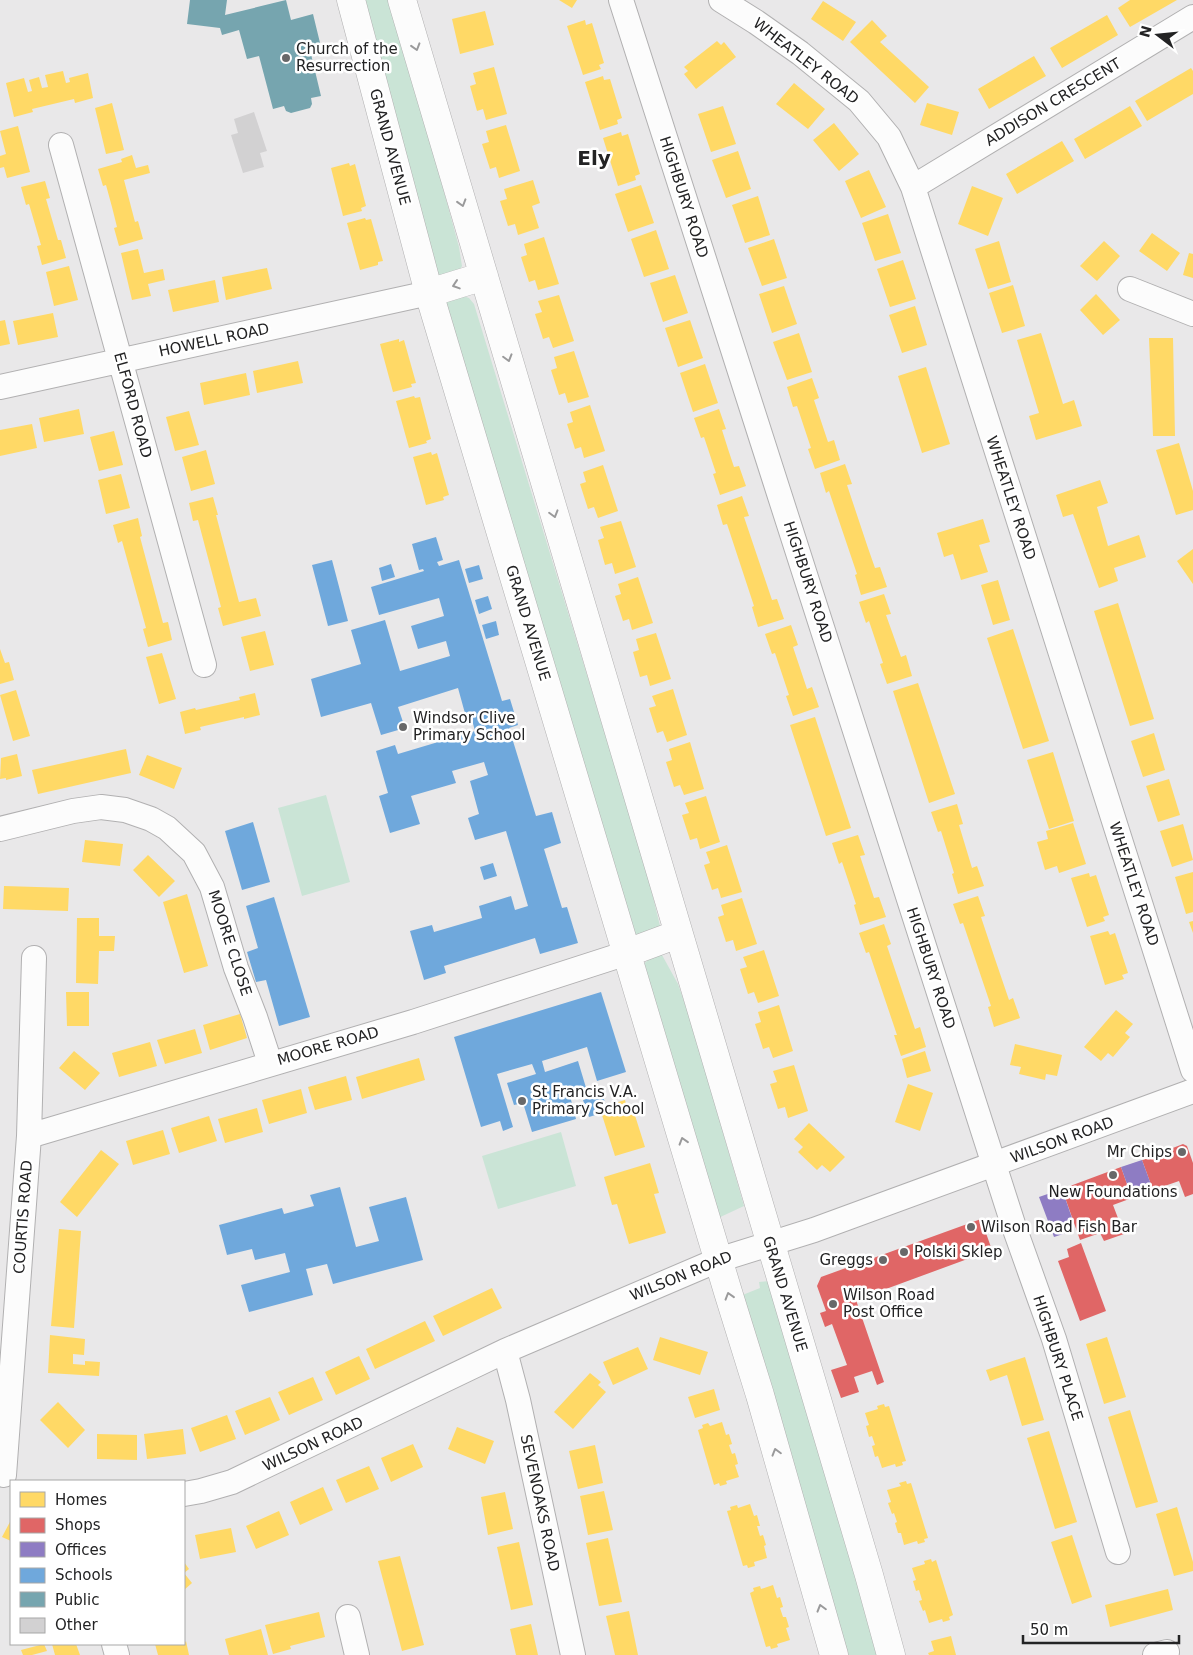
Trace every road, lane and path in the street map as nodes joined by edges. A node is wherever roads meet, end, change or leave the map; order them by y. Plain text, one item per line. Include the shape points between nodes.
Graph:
1 (351, 0) edge
2 (402, 0) edge
3 (621, 0) edge
4 (721, 0) edge
5 (1193, 17) edge
6 (62, 145) dead end
7 (913, 187) junction
8 (484, 276) junction
9 (1130, 289) dead end
10 (429, 293) junction
11 (1193, 314) edge
12 (120, 361) junction
13 (0, 387) edge
14 (204, 665) dead end
15 (0, 829) edge
16 (678, 934) junction
17 (627, 953) junction
18 (34, 958) dead end
19 (270, 1063) junction
20 (1193, 1070) edge
21 (1193, 1091) edge
22 (29, 1136) junction
23 (994, 1165) junction
24 (770, 1243) junction
25 (718, 1260) junction
26 (505, 1351) junction
27 (9, 1476) edge
28 (185, 1494) edge
29 (1118, 1552) dead end
30 (348, 1617) dead end
31 (357, 1655) edge
32 (573, 1655) edge
33 (834, 1655) edge
34 (891, 1655) edge

1 - 10 street, GRAND AVENUE
2 -> 8 street, GRAND AVENUE
3 - 23 street, HIGHBURY ROAD
4 - 7 street, WHEATLEY ROAD via 800,53 859,101 889,137
5 - 7 street, ADDISON CRESCENT
6 - 12 street, ELFORD ROAD
7 - 20 street, WHEATLEY ROAD
8 -> 10 street
8 -> 16 street, GRAND AVENUE
9 - 11 street
10 - 12 street, HOWELL ROAD
10 - 17 street, GRAND AVENUE
12 - 13 street, HOWELL ROAD
12 - 14 street, ELFORD ROAD
15 - 19 street, MOORE CLOSE via 101,807 151,818 167,828 194,853 212,887 236,968
16 - 17 street
16 - 24 street, GRAND AVENUE
17 - 19 street, MOORE ROAD via 413,1022
25 -> 17 street, GRAND AVENUE
18 - 22 street, COURTIS ROAD
19 - 22 street, MOORE ROAD
21 - 23 street, WILSON ROAD
22 - 27 street, COURTIS ROAD
23 - 24 street, WILSON ROAD
23 - 29 street, HIGHBURY PLACE via 1054,1339
24 - 25 street, WILSON ROAD
24 - 34 street, GRAND AVENUE
25 - 26 street, WILSON ROAD
33 -> 25 street, GRAND AVENUE
26 - 28 street, WILSON ROAD via 232,1482
26 - 32 street, SEVENOAKS ROAD
30 - 31 street

